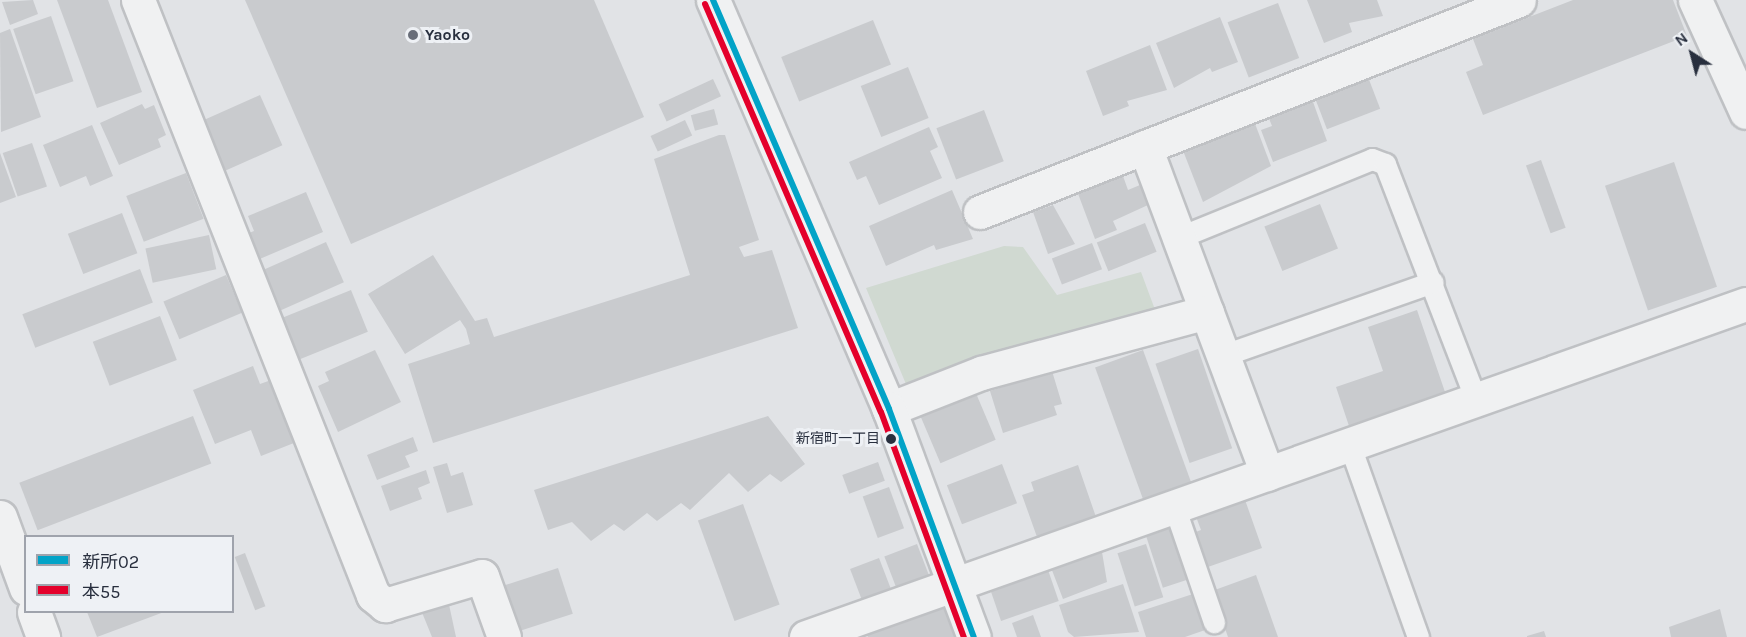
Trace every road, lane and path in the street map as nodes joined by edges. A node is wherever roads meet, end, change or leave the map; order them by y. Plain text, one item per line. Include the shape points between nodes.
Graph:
1 (138, 0) edge
2 (713, 0) edge
3 (1519, 0) edge
4 (1695, 0) edge
5 (1746, 112) edge
6 (1145, 147) junction
7 (980, 212) dead end
8 (1180, 237) junction
9 (1433, 282) junction
10 (1746, 304) edge
11 (1207, 312) junction
12 (1224, 355) junction
13 (1477, 402) junction
14 (889, 409) junction
15 (1350, 446) junction
16 (1267, 474) junction
17 (1174, 506) junction
18 (0, 517) edge
19 (954, 582) junction
20 (24, 583) edge
21 (34, 613) edge
22 (1214, 622) dead end
23 (43, 637) edge
24 (504, 637) edge
25 (806, 637) edge
26 (974, 637) edge
27 (1418, 637) edge

1 - 24 street via 373,595 385,605 482,576
2 - 14 street
3 - 6 street
4 - 5 street
6 - 7 street
6 - 8 street
8 - 9 lane via 1372,159 1385,164
8 - 11 street
9 - 12 lane
9 - 13 lane
10 - 13 street
11 - 12 street
11 - 14 street via 981,373
12 - 16 street
13 - 15 street
14 - 19 street
15 - 16 street
15 - 27 lane
16 - 17 street
17 - 19 street
17 - 22 lane
18 - 20 street
19 - 25 street
19 - 26 street
21 - 23 street

